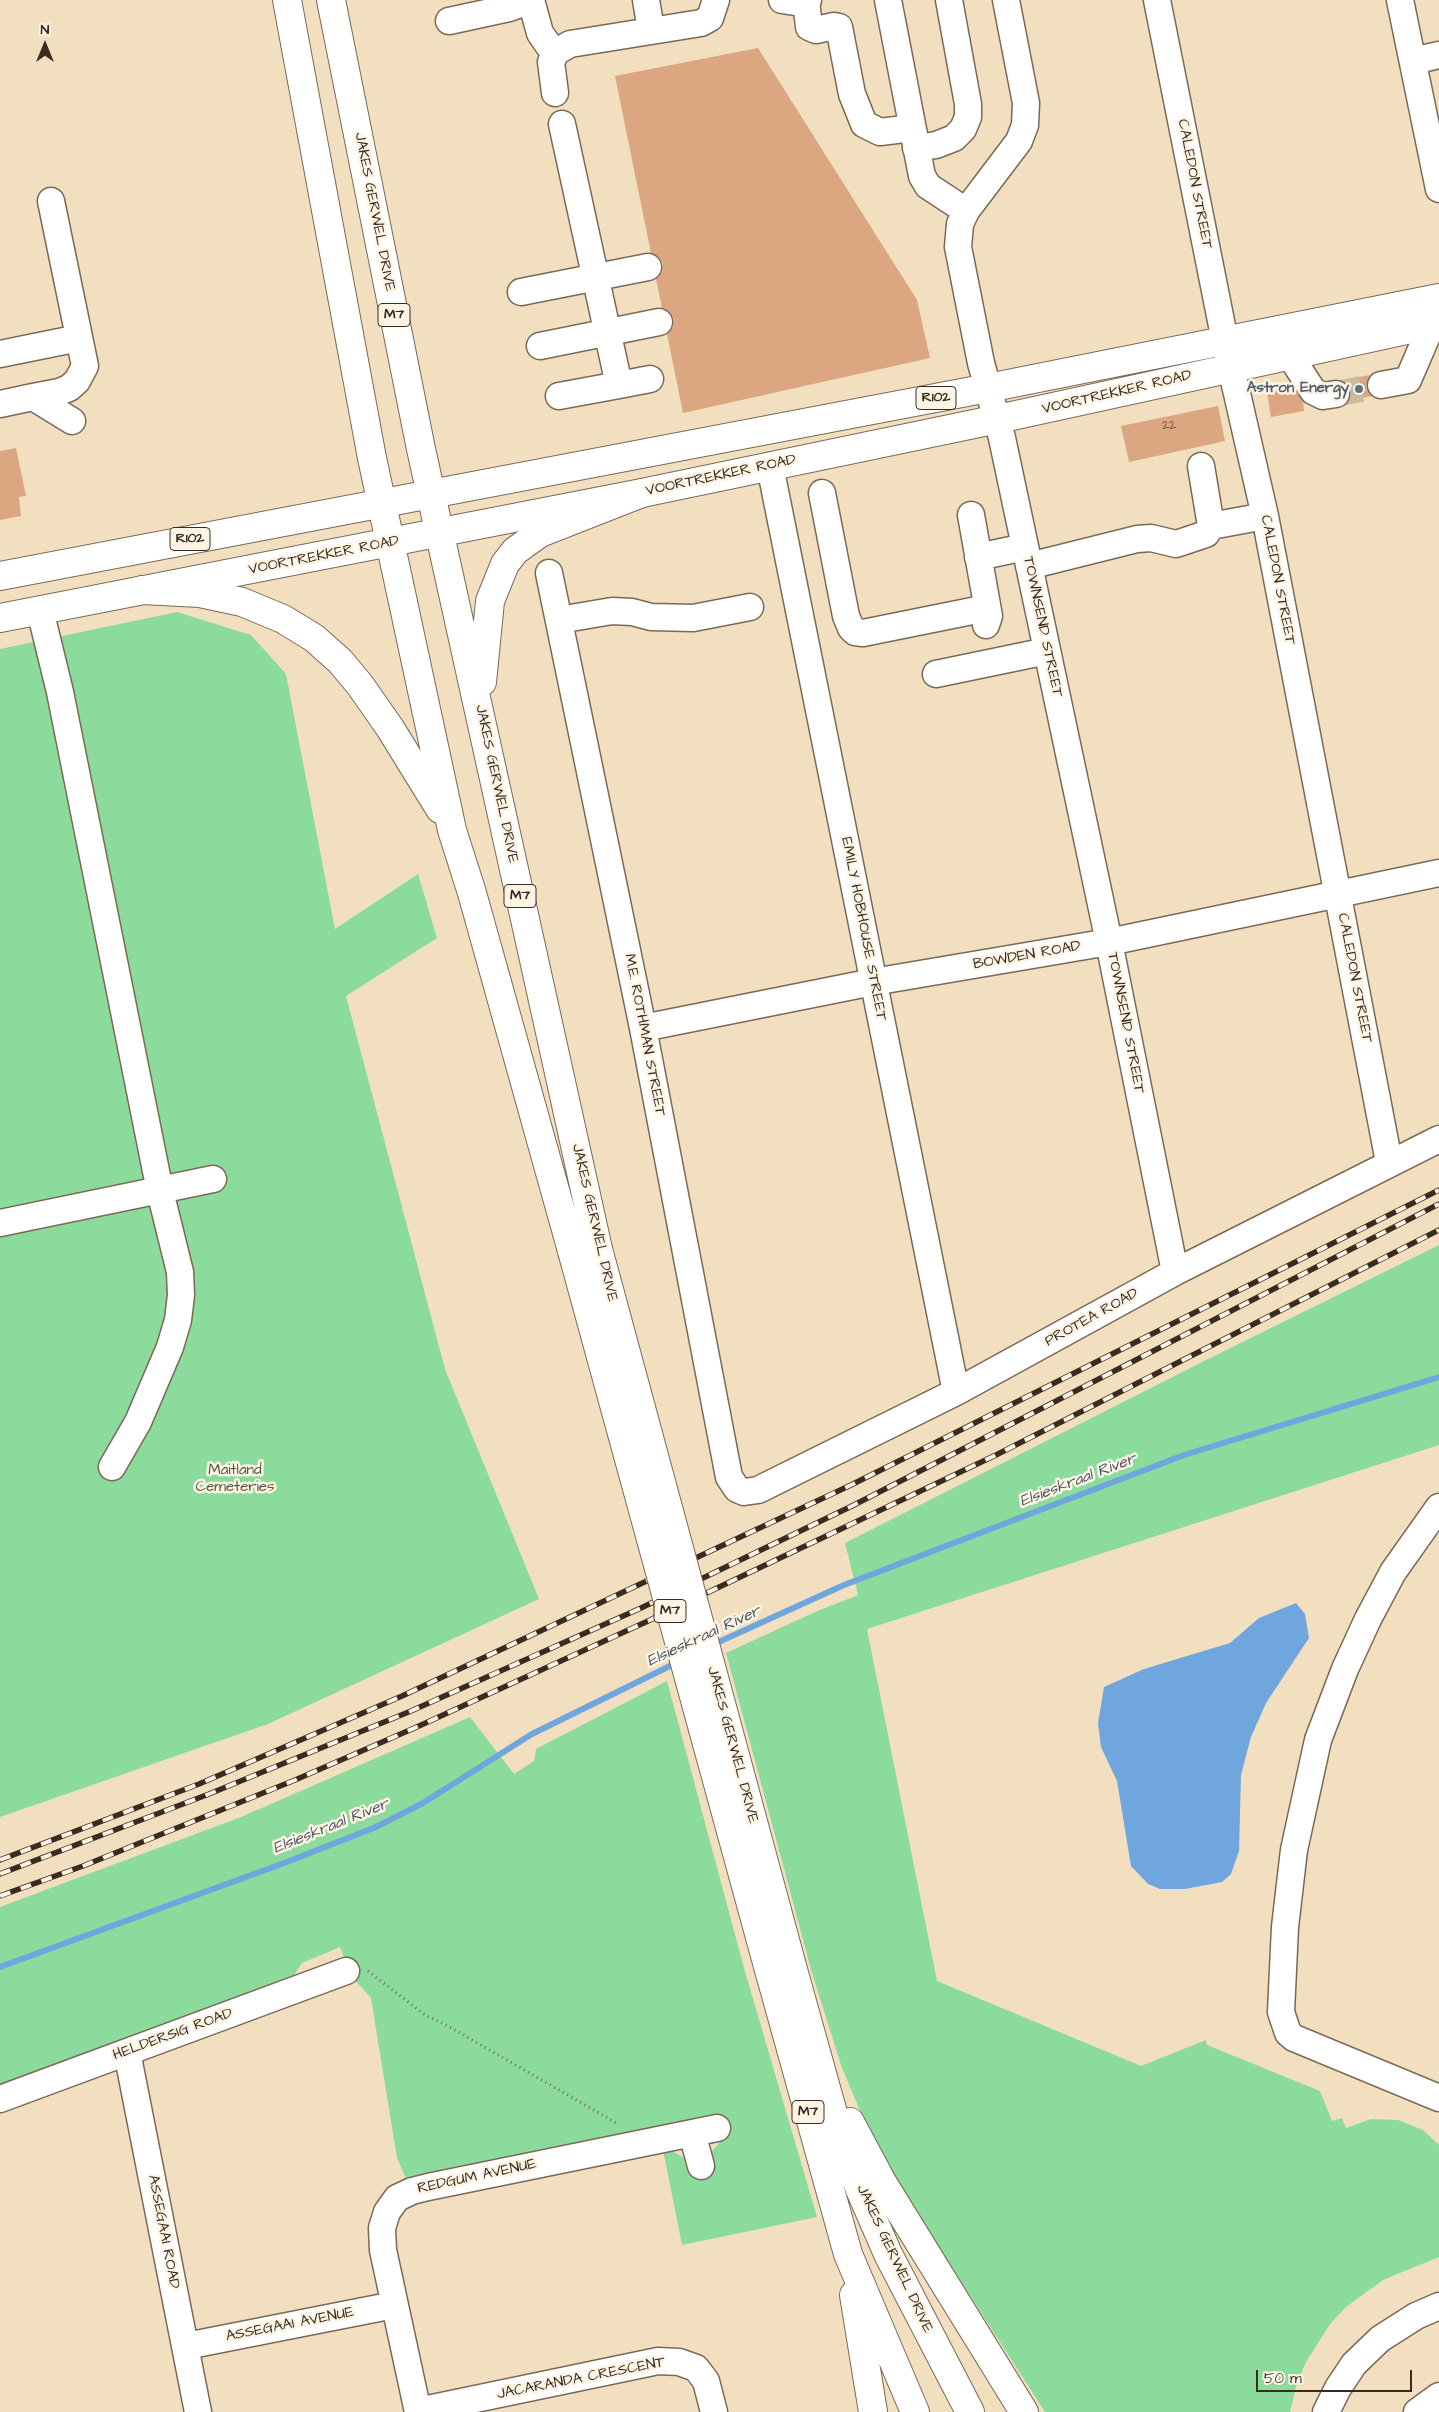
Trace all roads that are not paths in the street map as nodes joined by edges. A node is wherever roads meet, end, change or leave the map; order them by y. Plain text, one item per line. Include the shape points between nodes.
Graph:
1 (287, 0) edge
2 (331, 0) edge
3 (531, 0) edge
4 (646, 0) edge
5 (716, 0) edge
6 (782, 0) edge
7 (807, 0) edge
8 (888, 0) edge
9 (948, 0) edge
10 (1006, 0) edge
11 (1157, 0) edge
12 (1400, 0) edge
13 (449, 21) dead end
14 (651, 30) junction
15 (556, 52) junction
16 (1439, 55) edge
17 (1413, 61) junction
18 (555, 93) dead end
19 (562, 124) dead end
20 (914, 138) junction
21 (1439, 189) edge
22 (51, 201) dead end
23 (966, 211) junction
24 (648, 266) dead end
25 (595, 278) junction
26 (521, 292) dead end
27 (1439, 298) edge
28 (659, 322) dead end
29 (1436, 323) edge
30 (607, 332) junction
31 (79, 338) junction
32 (1226, 341) junction
33 (540, 346) dead end
34 (0, 354) edge
35 (1288, 354) junction
36 (1231, 368) junction
37 (650, 379) dead end
38 (619, 384) junction
39 (1381, 385) tunnel mouth
40 (988, 388) junction
41 (1336, 394) tunnel mouth
42 (559, 396) dead end
43 (33, 397) junction
44 (0, 404) edge
45 (998, 419) junction
46 (72, 421) dead end
47 (770, 466) junction
48 (1201, 466) dead end
49 (431, 493) junction
50 (642, 493) junction
51 (822, 493) dead end
52 (381, 502) junction
53 (971, 515) dead end
54 (1265, 516) junction
55 (1211, 526) junction
56 (439, 532) junction
57 (390, 543) junction
58 (1027, 556) junction
59 (978, 557) junction
60 (549, 573) dead end
61 (0, 576) edge
62 (142, 590) junction
63 (750, 607) dead end
64 (987, 608) junction
65 (40, 610) junction
66 (0, 618) edge
67 (559, 620) junction
68 (902, 642) dead end
69 (1047, 651) junction
70 (936, 674) dead end
71 (480, 713) junction
72 (452, 830) junction
73 (1439, 873) edge
74 (1338, 894) junction
75 (1109, 942) junction
76 (873, 982) junction
77 (643, 1028) junction
78 (1439, 1139) edge
79 (1390, 1162) junction
80 (213, 1180) dead end
81 (160, 1190) junction
82 (0, 1223) edge
83 (585, 1250) junction
84 (1175, 1272) junction
85 (956, 1392) junction
86 (112, 1467) dead end
87 (744, 1492) joint
88 (1439, 1507) edge
89 (781, 1968) junction
90 (346, 1971) road end
91 (127, 2052) junction
92 (819, 2063) junction
93 (1439, 2098) edge
94 (0, 2100) edge
95 (701, 2166) dead end
96 (848, 2254) junction
97 (394, 2305) junction
98 (1439, 2306) edge
99 (186, 2346) junction
100 (1439, 2396) edge
101 (418, 2411) edge
102 (198, 2412) edge
103 (714, 2412) edge
104 (873, 2412) edge
105 (915, 2412) edge
106 (970, 2412) edge
107 (1024, 2412) edge
108 (1326, 2412) edge
109 (1417, 2412) edge

1 - 52 main road, JAKES GERWEL DRIVE / M7
2 - 49 main road, JAKES GERWEL DRIVE / M7
3 - 13 street
3 - 15 street via 540,33
4 - 14 street
5 - 14 street via 710,18 701,23
6 - 7 street
7 - 20 street via 809,27 816,30 839,27 852,94 864,124 880,132
8 - 20 street
9 - 20 street via 968,117 963,130 954,138 936,145
10 - 23 street, TOWNSEND STREET via 1026,103 1025,125 1019,141
11 - 32 street, CALEDON STREET
12 - 17 street
14 - 15 street via 570,44
15 - 18 street via 551,62
16 - 17 street
17 - 21 street
19 - 25 street
20 - 23 street via 922,176 928,186
22 - 31 street
23 - 40 street, TOWNSEND STREET via 960,224 958,248
24 - 25 street
25 - 26 street
25 - 30 street
27 - 32 main road, VOORTREKKER ROAD / R102
28 - 30 street
29 - 35 main road, VOORTREKKER ROAD / R102
29 - 39 street via 1408,380
30 - 33 street
30 - 38 street
31 - 34 street
31 - 43 street via 85,366 77,381 59,392
32 - 36 street, CALEDON STREET
32 - 40 main road, VOORTREKKER ROAD / R102
35 - 36 main road, VOORTREKKER ROAD / R102
35 - 41 street via 1313,391 1323,396
36 - 45 main road, VOORTREKKER ROAD / R102
36 - 54 street, CALEDON STREET
37 - 38 street
38 - 42 street
40 - 45 street, TOWNSEND STREET
40 - 49 main road, VOORTREKKER ROAD / R102
43 - 44 street
43 - 46 street
45 - 47 main road, VOORTREKKER ROAD / R102
45 - 58 street, TOWNSEND STREET
47 - 50 main road, VOORTREKKER ROAD / R102
47 - 76 street, EMILY HOBHOUSE STREET
48 - 55 street
49 - 52 main road, VOORTREKKER ROAD / R102
49 - 56 main road, JAKES GERWEL DRIVE / M7
50 - 56 main road, VOORTREKKER ROAD / R102
50 - 71 main road via 540,533 522,545 505,564 492,591 487,617
51 - 64 street via 846,616 855,632
52 - 57 main road, JAKES GERWEL DRIVE / M7
52 - 61 main road, VOORTREKKER ROAD / R102
53 - 59 street
54 - 55 street
54 - 74 street, CALEDON STREET
55 - 58 street via 1206,534 1176,544 1151,538 1137,539
56 - 57 main road, VOORTREKKER ROAD / R102
56 - 71 main road, JAKES GERWEL DRIVE / M7
57 - 62 main road, VOORTREKKER ROAD / R102
57 - 72 main road, JAKES GERWEL DRIVE / M7
58 - 59 street
58 - 69 street, TOWNSEND STREET
59 - 64 street
60 - 67 street, M.E. ROTHMAN STREET
62 - 65 main road, VOORTREKKER ROAD / R102
62 - 72 main road via 200,593 242,602 283,619 318,642 340,661 369,697
63 - 67 street via 693,618 651,617 612,611
64 - 68 street via 988,622 983,627
65 - 66 main road, VOORTREKKER ROAD / R102
65 - 81 street via 60,692
67 - 77 street, M.E. ROTHMAN STREET
69 - 70 street
69 - 75 street, TOWNSEND STREET
71 - 83 main road, JAKES GERWEL DRIVE / M7
72 - 83 main road, JAKES GERWEL DRIVE / M7
73 - 74 street, BOWDEN ROAD
74 - 75 street, BOWDEN ROAD
74 - 79 street, CALEDON STREET
75 - 76 street, BOWDEN ROAD
75 - 84 street, TOWNSEND STREET
76 - 77 street, BOWDEN ROAD
76 - 85 street, EMILY HOBHOUSE STREET
77 - 87 street, M.E. ROTHMAN STREET via 729,1477
78 - 79 street, PROTEA ROAD
79 - 84 street, PROTEA ROAD
80 - 81 street
81 - 82 street
81 - 86 street via 180,1272 182,1295 178,1320 154,1387
83 - 89 main road, JAKES GERWEL DRIVE / M7, bridge
84 - 85 street, PROTEA ROAD
85 - 87 street, PROTEA ROAD via 758,1490
88 - 93 street via 1393,1572 1345,1669 1318,1740 1294,1850 1285,1927 1281,2012 1288,2033 1294,2038
89 - 92 main road, JAKES GERWEL DRIVE / M7
89 - 96 main road, JAKES GERWEL DRIVE / M7
90 - 91 street, HELDERSIG ROAD
91 - 94 street, HELDERSIG ROAD
91 - 99 street, ASSEGAAI ROAD
92 - 106 main road, JAKES GERWEL DRIVE / M7 via 838,2130 861,2192 888,2254
92 - 107 main road via 882,2182
95 - 97 street, REDGUM AVENUE via 705,2130 412,2191 397,2198 386,2212 382,2228
96 - 104 main road
96 - 105 main road, JAKES GERWEL DRIVE / M7
97 - 99 street, ASSEGAAI AVENUE
97 - 101 street, REDGUM AVENUE
98 - 108 street via 1380,2339 1354,2364
99 - 102 street, ASSEGAAI ROAD
100 - 109 street
101 - 103 street, JACARANDA CRESCENT via 658,2361 679,2362 696,2368 706,2381

